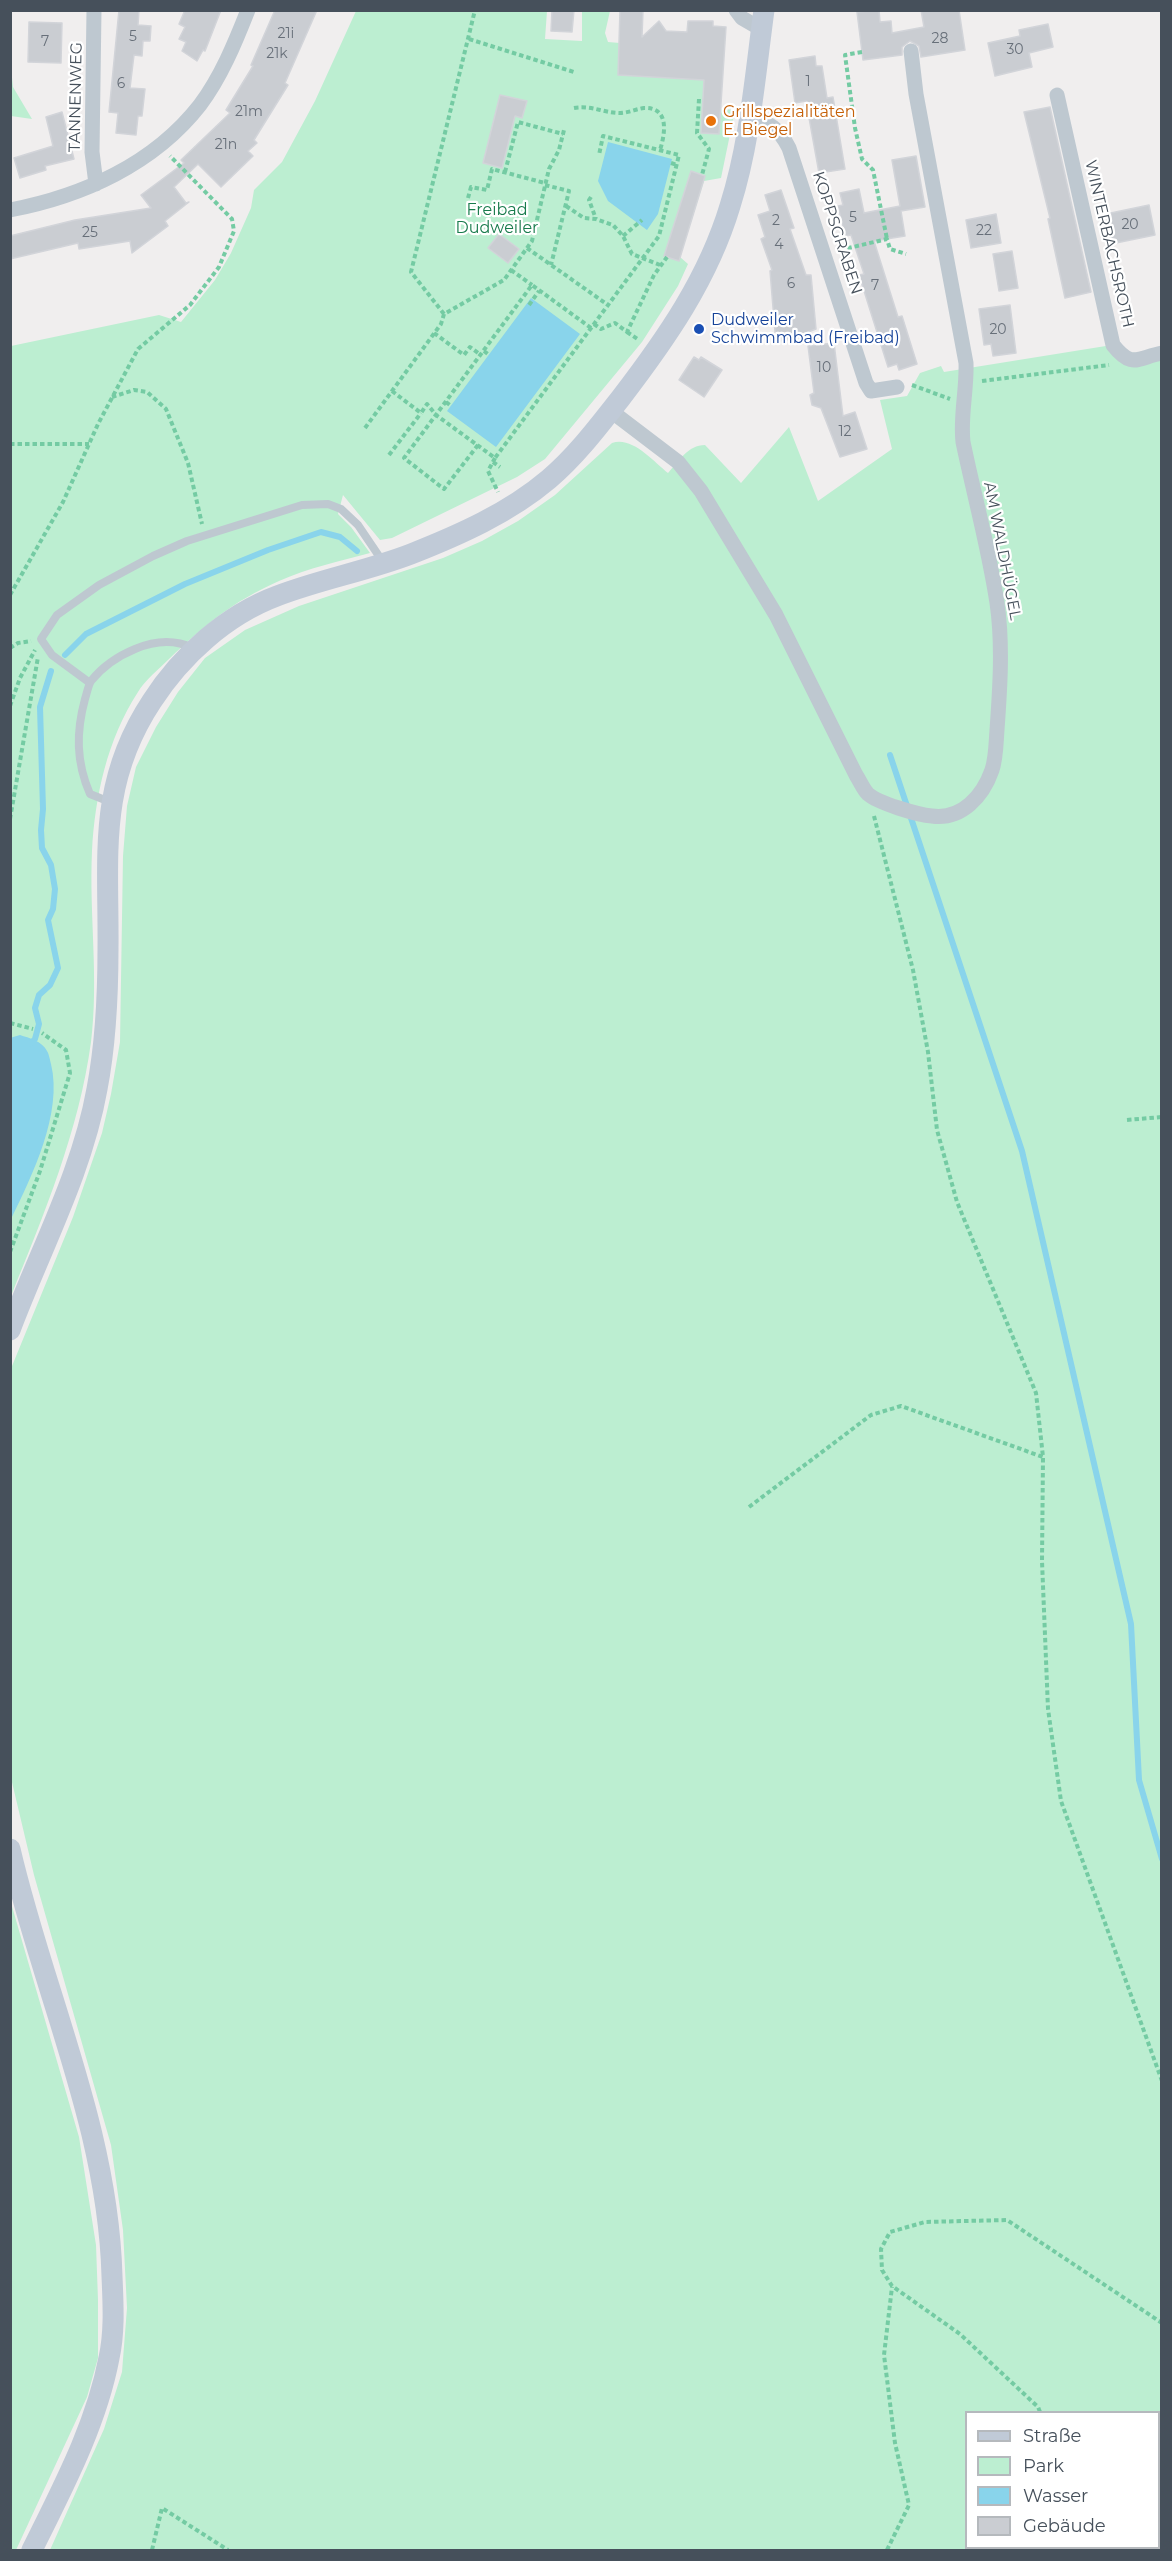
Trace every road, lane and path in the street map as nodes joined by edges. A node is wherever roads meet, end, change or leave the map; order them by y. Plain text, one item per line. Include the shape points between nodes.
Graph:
1 (94, 10) edge
2 (248, 10) edge
3 (475, 10) edge
4 (736, 10) edge
5 (762, 20) edge
6 (469, 39) junction
7 (911, 51) dead end
8 (862, 52) dead end
9 (574, 72) dead end
10 (1057, 95) dead end
11 (699, 99) dead end
12 (574, 108) dead end
13 (749, 117) junction
14 (161, 147) junction
15 (660, 150) junction
16 (598, 155) dead end
17 (671, 163) dead end
18 (677, 165) junction
19 (505, 172) junction
20 (702, 175) dead end
21 (96, 184) junction
22 (545, 184) junction
23 (591, 197) dead end
24 (468, 198) dead end
25 (566, 206) junction
26 (10, 210) edge
27 (596, 219) junction
28 (642, 220) dead end
29 (623, 236) junction
30 (887, 239) junction
31 (527, 248) junction
32 (825, 254) junction
33 (906, 254) dead end
34 (667, 257) dead end
35 (642, 260) junction
36 (551, 265) junction
37 (660, 265) junction
38 (511, 270) junction
39 (532, 285) junction
40 (539, 291) junction
41 (529, 305) dead end
42 (608, 305) junction
43 (444, 314) junction
44 (593, 326) junction
45 (627, 332) junction
46 (434, 333) junction
47 (639, 340) dead end
48 (575, 341) dead end
49 (580, 344) junction
50 (482, 353) junction
51 (1161, 353) edge
52 (489, 355) dead end
53 (1134, 361) junction
54 (966, 383) junction
55 (903, 386) joint
56 (392, 391) junction
57 (112, 397) junction
58 (446, 402) junction
59 (963, 405) junction
60 (451, 406) dead end
61 (611, 411) junction
62 (421, 413) junction
63 (436, 414) junction
64 (365, 428) dead end
65 (501, 441) dead end
66 (10, 444) edge
67 (89, 444) junction
68 (505, 444) junction
69 (478, 445) junction
70 (389, 456) dead end
71 (494, 460) junction
72 (500, 467) dead end
73 (496, 488) dead end
74 (201, 537) junction
75 (384, 563) junction
76 (10, 595) edge
77 (41, 639) junction
78 (10, 648) edge
79 (195, 649) junction
80 (90, 683) junction
81 (10, 706) edge
82 (869, 795) junction
83 (110, 802) junction
84 (10, 819) edge
85 (10, 1023) edge
86 (33, 1029) dead end
87 (42, 1033) dead end
88 (1161, 1118) edge
89 (1127, 1120) dead end
90 (10, 1252) edge
91 (10, 1330) edge
92 (1043, 1457) junction
93 (749, 1507) dead end
94 (10, 1849) edge
95 (1161, 2082) edge
96 (892, 2286) junction
97 (1161, 2323) edge
98 (1040, 2411) edge
99 (32, 2550) edge
100 (152, 2550) edge
101 (228, 2550) edge
102 (888, 2550) edge

1 - 21 street, TANNENWEG via 92,152
2 - 14 street via 217,79
3 - 6 path
4 - 5 street via 742,18
5 - 13 main road
6 - 9 path
6 - 43 path via 411,272
7 - 54 street, AM WALDHÜGEL via 966,363
8 - 30 path via 845,55 862,159 873,170
10 - 53 street, WINTERBACHSROTH via 1113,345 1125,358
11 - 20 path via 697,133 709,149
12 - 15 path via 619,113 655,110 666,126
13 - 32 street, KOPPSGRABEN via 774,125 782,134
13 - 61 main road via 731,204 706,271 671,329
14 - 21 street
14 - 57 path via 228,215 234,231 219,267 190,305 138,349
15 - 16 path via 603,136
15 - 18 path via 679,155
17 - 18 path
18 - 35 path via 659,236
19 - 22 path
19 - 22 path via 518,122 564,132
19 - 24 path via 492,169 487,190 471,187
21 - 26 street via 67,196
22 - 25 path via 569,191
22 - 31 path
23 - 27 path
25 - 27 path via 584,218
25 - 36 path
27 - 29 path via 613,225
28 - 29 path
29 - 35 path via 632,254
30 - 32 path
30 - 33 path via 890,249
31 - 36 path
31 - 38 path
32 - 55 street, KOPPSGRABEN via 866,383 871,391
34 - 37 path
35 - 37 path
35 - 42 path
36 - 42 path
37 - 45 path
38 - 39 path
38 - 43 path via 504,280
39 - 40 path
39 - 50 path
40 - 41 path
40 - 44 path
42 - 44 path
43 - 46 path
44 - 45 path via 601,329 615,323
44 - 49 path
45 - 47 path
46 - 50 path via 464,355 470,347
46 - 56 path
48 - 49 path
49 - 68 path
50 - 52 path
50 - 58 path
51 - 53 street
53 - 54 path
54 - 59 street, AM WALDHÜGEL
55 - 59 path
56 - 62 path
56 - 64 path
57 - 67 path
57 - 74 path via 134,390 147,392 166,410 188,463 202,518
58 - 60 path
58 - 63 path
59 - 82 street, AM WALDHÜGEL via 963,442 999,625 999,700 993,768 974,802 954,814 935,817 911,812
61 - 75 main road via 568,462 525,497 476,526
61 - 82 street via 678,462 701,491 776,615
62 - 63 path via 427,404
62 - 70 path
63 - 69 path
63 - 69 path via 404,458 444,489
65 - 68 path
66 - 67 path
67 - 76 path via 63,502
68 - 71 path
69 - 71 path
71 - 72 path
71 - 73 path via 488,471
74 - 75 lane via 302,505 328,504 350,516
74 - 77 lane via 153,556 99,585 57,615
75 - 79 main road via 274,597 236,617
77 - 78 path
77 - 80 lane via 52,655
77 - 81 path
77 - 84 path
79 - 80 lane via 183,643 152,642 116,656
79 - 83 main road via 168,678 138,725
80 - 83 lane via 79,720 82,776 90,794
82 - 92 path via 913,970 937,1130 957,1202 1036,1393
83 - 91 main road via 105,1039 97,1089 85,1139
85 - 86 path
87 - 90 path via 66,1050 70,1073
88 - 89 path
92 - 93 path via 902,1406 871,1415
92 - 95 path via 1042,1561 1048,1709 1060,1801
94 - 99 main road via 98,2156 111,2236 110,2355 100,2399
96 - 97 path via 882,2270 881,2249 890,2232 925,2222 1007,2220
96 - 98 path via 960,2334
96 - 102 path via 884,2355 895,2443 909,2505
100 - 101 path via 162,2508

